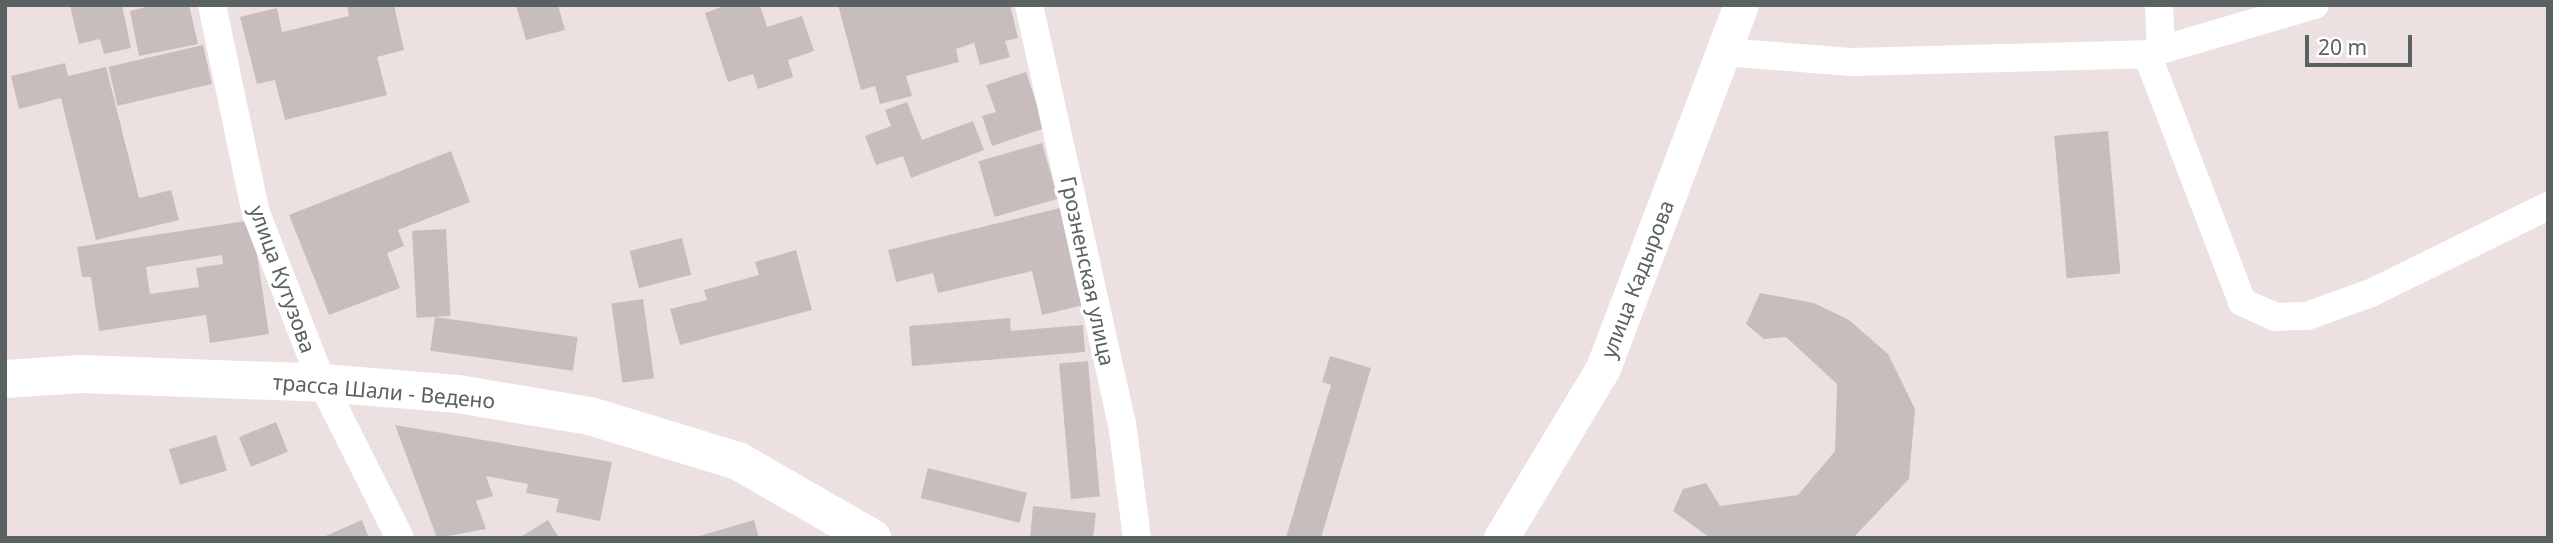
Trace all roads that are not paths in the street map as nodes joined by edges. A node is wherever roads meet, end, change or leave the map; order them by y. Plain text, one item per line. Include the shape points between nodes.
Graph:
1 (212, 5) edge
2 (1029, 5) edge
3 (1741, 5) edge
4 (2159, 5) edge
5 (2315, 5) edge
6 (1724, 52) junction
7 (2154, 52) junction
8 (2548, 206) edge
9 (5, 379) edge
10 (322, 383) junction
11 (858, 532) edge
12 (400, 538) edge
13 (1137, 538) edge
14 (1501, 538) edge

1 - 10 street, улица Кутузова via 257,213
2 - 13 street, Грозненская улица via 1122,424
3 - 6 street, улица Кадырова
4 - 7 street
5 - 7 street
6 - 7 street via 1852,62
6 - 14 street, улица Кадырова via 1603,368
7 - 8 street via 2242,302 2274,317 2307,316 2371,293
9 - 10 main road, трасса Шали - Ведено via 81,374
10 - 11 main road, трасса Шали - Ведено via 458,394 590,416 738,461
10 - 12 street, улица Кутузова

